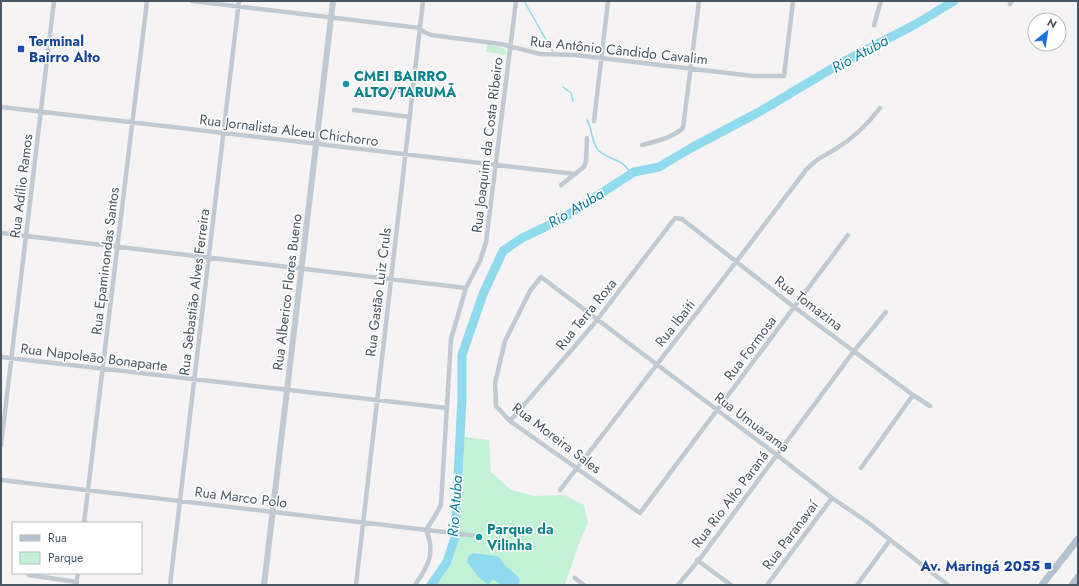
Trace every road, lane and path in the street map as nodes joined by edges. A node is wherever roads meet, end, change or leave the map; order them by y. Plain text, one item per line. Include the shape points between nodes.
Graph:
1 (54, 1) edge
2 (146, 1) edge
3 (192, 1) edge
4 (333, 1) edge
5 (423, 1) edge
6 (516, 1) edge
7 (608, 1) edge
8 (699, 1) edge
9 (793, 1) edge
10 (881, 1) edge
11 (239, 4) edge
12 (331, 17) junction
13 (874, 25) dead end
14 (420, 28) junction
15 (510, 46) junction
16 (602, 58) junction
17 (690, 69) junction
18 (372, 88) dead end
19 (412, 92) junction
20 (1, 107) edge
21 (880, 108) dead end
22 (354, 110) dead end
23 (41, 112) junction
24 (410, 116) junction
25 (594, 121) dead end
26 (132, 122) junction
27 (224, 133) junction
28 (587, 138) dead end
29 (316, 144) junction
30 (642, 145) dead end
31 (405, 154) junction
32 (495, 165) junction
33 (575, 174) junction
34 (561, 185) dead end
35 (675, 218) joint
36 (1, 233) edge
37 (848, 235) dead end
38 (26, 236) junction
39 (117, 247) junction
40 (209, 258) junction
41 (736, 262) junction
42 (301, 268) junction
43 (541, 277) joint
44 (391, 279) junction
45 (466, 288) junction
46 (794, 307) junction
47 (886, 312) dead end
48 (598, 320) junction
49 (854, 351) junction
50 (1, 357) edge
51 (12, 358) junction
52 (657, 365) junction
53 (102, 369) junction
54 (194, 379) junction
55 (287, 390) junction
56 (913, 395) junction
57 (377, 400) junction
58 (930, 406) dead end
59 (447, 408) junction
60 (717, 409) junction
61 (510, 421) junction
62 (1, 445) edge
63 (777, 455) junction
64 (577, 468) junction
65 (861, 468) dead end
66 (1, 480) edge
67 (88, 490) junction
68 (560, 490) dead end
69 (832, 498) junction
70 (180, 501) junction
71 (273, 512) junction
72 (640, 513) joint
73 (84, 522) edge
74 (363, 523) junction
75 (426, 530) junction
76 (478, 536) dead end
77 (1078, 539) edge
78 (890, 540) junction
79 (697, 560) junction
80 (78, 574) edge
81 (29, 575) dead end
82 (1078, 577) edge
83 (575, 578) dead end
84 (76, 584) edge
85 (170, 585) edge
86 (264, 585) edge
87 (356, 585) edge
88 (415, 585) edge
89 (584, 585) edge
90 (678, 585) edge
91 (731, 585) edge
92 (767, 585) edge
93 (857, 585) edge
94 (948, 585) edge
95 (1042, 585) edge
96 (1072, 585) edge

1 - 23 street, Rua Adílio Ramos
2 - 26 street, Rua Epaminondas Santos
3 - 11 street, Rua Antônio Cândido Cavalim
4 - 12 street, Rua Alberico Flores Bueno
5 - 14 street, Rua Gastão Luiz Cruls
6 - 15 street, Rua Joaquim da Costa Ribeiro
7 - 16 street
8 - 17 street
9 - 17 street, Rua Antônio Cândido Cavalim via 784,76 753,76
10 - 13 street
11 - 12 street, Rua Antônio Cândido Cavalim
11 - 27 street, Rua Sebastião Alves Ferreira
12 - 14 street, Rua Antônio Cândido Cavalim
12 - 29 street, Rua Alberico Flores Bueno
14 - 15 street, Rua Antônio Cândido Cavalim via 431,35
14 - 19 street, Rua Gastão Luiz Cruls
15 - 16 street, Rua Antônio Cândido Cavalim via 540,54
15 - 32 street, Rua Joaquim da Costa Ribeiro
16 - 17 street, Rua Antônio Cândido Cavalim
16 - 25 street
17 - 30 street via 683,128 670,136
18 - 19 street
19 - 24 street, Rua Gastão Luiz Cruls
20 - 23 street, Rua Jornalista Alceu Chichorro
21 - 41 street, Rua Ibaiti via 845,142 814,160
22 - 24 street
23 - 26 street, Rua Jornalista Alceu Chichorro
23 - 38 street, Rua Adílio Ramos
24 - 31 street, Rua Gastão Luiz Cruls
26 - 27 street, Rua Jornalista Alceu Chichorro
26 - 39 street, Rua Epaminondas Santos
27 - 29 street, Rua Jornalista Alceu Chichorro
27 - 40 street, Rua Sebastião Alves Ferreira
28 - 33 street via 585,164
29 - 31 street, Rua Jornalista Alceu Chichorro
29 - 42 street, Rua Alberico Flores Bueno
31 - 32 street, Rua Jornalista Alceu Chichorro
31 - 44 street, Rua Gastão Luiz Cruls
32 - 33 street, Rua Jornalista Alceu Chichorro
32 - 45 street, Rua Joaquim da Costa Ribeiro via 485,248
33 - 34 street
35 - 41 street, Rua Tomazina via 682,219
35 - 48 street, Rua Terra Roxa
36 - 38 street
37 - 46 street, Rua Formosa
38 - 39 street
38 - 51 street, Rua Adílio Ramos
39 - 40 street
39 - 53 street, Rua Epaminondas Santos
40 - 42 street
40 - 54 street, Rua Sebastião Alves Ferreira
41 - 46 street, Rua Tomazina
41 - 52 street, Rua Ibaiti
42 - 44 street
42 - 55 street, Rua Alberico Flores Bueno
43 - 48 street, Rua Umuarama
43 - 61 street, Rua Moreira Sales via 530,291 505,341 495,384 496,406
44 - 45 street
44 - 57 street, Rua Gastão Luiz Cruls
45 - 59 street, Rua Joaquim da Costa Ribeiro via 451,339
46 - 49 street, Rua Tomazina
46 - 60 street, Rua Formosa
47 - 49 street, Rua Rio Alto Paraná
48 - 52 street, Rua Umuarama
48 - 61 street, Rua Terra Roxa
49 - 56 street, Rua Tomazina
49 - 63 street, Rua Rio Alto Paraná
50 - 51 street, Rua Napoleão Bonaparte
51 - 53 street, Rua Napoleão Bonaparte
51 - 62 street, Rua Adílio Ramos
52 - 60 street, Rua Umuarama
52 - 64 street, Rua Ibaiti
53 - 54 street, Rua Napoleão Bonaparte
53 - 67 street, Rua Epaminondas Santos
54 - 55 street, Rua Napoleão Bonaparte
54 - 70 street, Rua Sebastião Alves Ferreira
55 - 57 street, Rua Napoleão Bonaparte
55 - 71 street, Rua Alberico Flores Bueno
56 - 58 street, Rua Tomazina
56 - 65 street
57 - 59 street, Rua Napoleão Bonaparte
57 - 74 street, Rua Gastão Luiz Cruls
59 - 75 street, Rua Joaquim da Costa Ribeiro via 441,504
60 - 63 street, Rua Umuarama
60 - 72 street, Rua Formosa
61 - 64 street, Rua Moreira Sales
63 - 69 street, Rua Umuarama
63 - 79 street, Rua Rio Alto Paraná
64 - 68 street, Rua Ibaiti
64 - 72 street, Rua Moreira Sales
66 - 67 street, Rua Marco Polo
67 - 70 street, Rua Marco Polo
67 - 73 street, Rua Epaminondas Santos
69 - 78 street, Rua Umuarama
69 - 92 street, Rua Paranavaí
70 - 71 street, Rua Marco Polo
70 - 85 street, Rua Sebastião Alves Ferreira
71 - 74 street, Rua Marco Polo
71 - 86 street, Rua Alberico Flores Bueno
74 - 75 street, Rua Marco Polo
74 - 87 street, Rua Gastão Luiz Cruls
75 - 76 street, Rua Marco Polo
75 - 88 street via 431,552 425,570
77 - 95 main road
78 - 93 street
78 - 94 street, Rua Umuarama
79 - 90 street, Rua Rio Alto Paraná
79 - 91 street
80 - 84 street
81 - 84 street
82 - 96 main road
83 - 89 street

